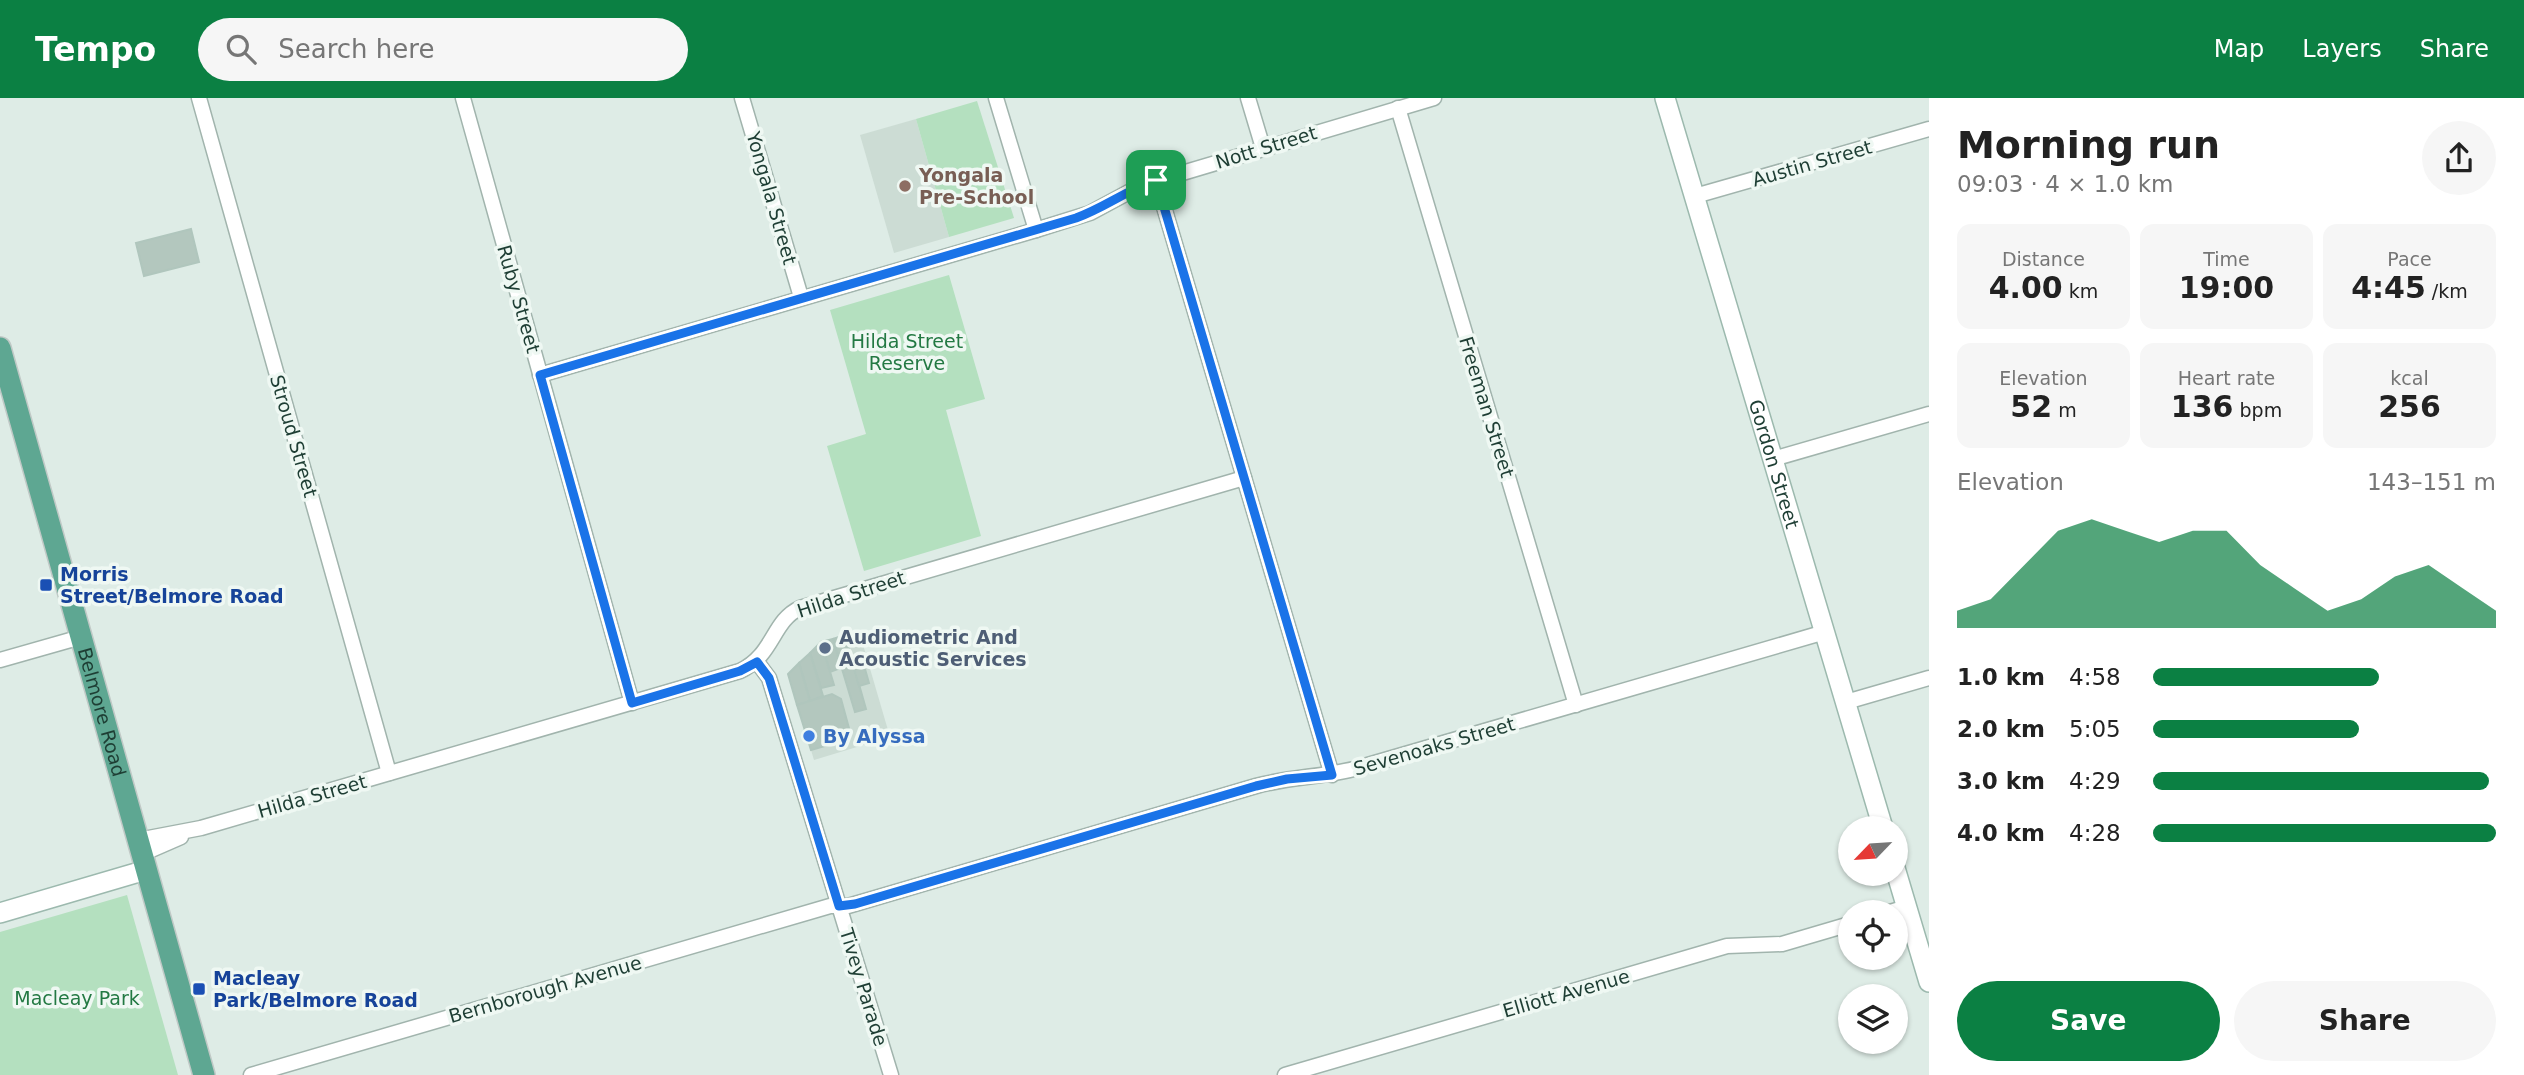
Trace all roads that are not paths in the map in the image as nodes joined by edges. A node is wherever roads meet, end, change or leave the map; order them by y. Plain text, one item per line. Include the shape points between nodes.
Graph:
1 (199, 98) edge
2 (463, 98) edge
3 (743, 98) edge
4 (996, 98) edge
5 (1248, 98) edge
6 (1434, 98) edge
7 (1665, 98) edge
8 (1398, 108) junction
9 (1929, 129) edge
10 (1263, 148) junction
11 (1156, 180) junction
12 (1695, 196) junction
13 (1035, 230) junction
14 (801, 298) junction
15 (0, 348) edge
16 (540, 375) junction
17 (8, 407) edge
18 (1929, 414) edge
19 (1773, 459) junction
20 (1244, 478) junction
21 (1825, 632) junction
22 (81, 637) junction
23 (0, 660) edge
24 (757, 662) junction
25 (1929, 678) edge
26 (1846, 702) junction
27 (632, 703) junction
28 (1576, 705) junction
29 (388, 773) junction
30 (1332, 775) junction
31 (1879, 816) edge
32 (142, 854) junction
33 (839, 906) junction
34 (0, 913) edge
35 (1838, 928) edge
36 (1908, 931) edge
37 (1928, 974) edge
38 (204, 1075) edge
39 (251, 1075) edge
40 (891, 1075) edge
41 (1285, 1075) edge

1 - 29 street, Stroud Street
2 - 16 street, Ruby Street
3 - 14 street, Yongala Street
4 - 13 street
5 - 10 street
6 - 8 street, Nott Street
7 - 12 street, Gordon Street
8 - 10 street, Nott Street
8 - 28 street, Freeman Street
9 - 12 street, Austin Street
10 - 11 street, Nott Street
11 - 13 street, Nott Street via 1132,188 1090,213
11 - 20 street
12 - 19 street, Gordon Street
13 - 14 street, Nott Street
14 - 16 street, Nott Street
15 - 17 main road, Belmore Road
16 - 27 street, Ruby Street
17 - 22 main road, Belmore Road
18 - 19 street
19 - 21 street, Gordon Street
20 - 24 street, Hilda Street via 800,608 787,617
20 - 30 street
21 - 26 street, Gordon Street
21 - 28 street, Sevenoaks Street
22 - 23 street
22 - 32 main road, Belmore Road
24 - 27 street, Hilda Street
24 - 33 street, Tivey Parade via 769,678
25 - 26 street
26 - 31 street, Gordon Street
27 - 29 street, Hilda Street
28 - 30 street, Sevenoaks Street
29 - 32 street, Hilda Street via 201,828
30 - 33 street, Sevenoaks Street via 1256,786
32 - 34 street
32 - 38 main road, Belmore Road
33 - 39 street, Bernborough Avenue
33 - 40 street, Tivey Parade
35 - 41 street, Elliott Avenue via 1782,944 1727,946
36 - 37 street

